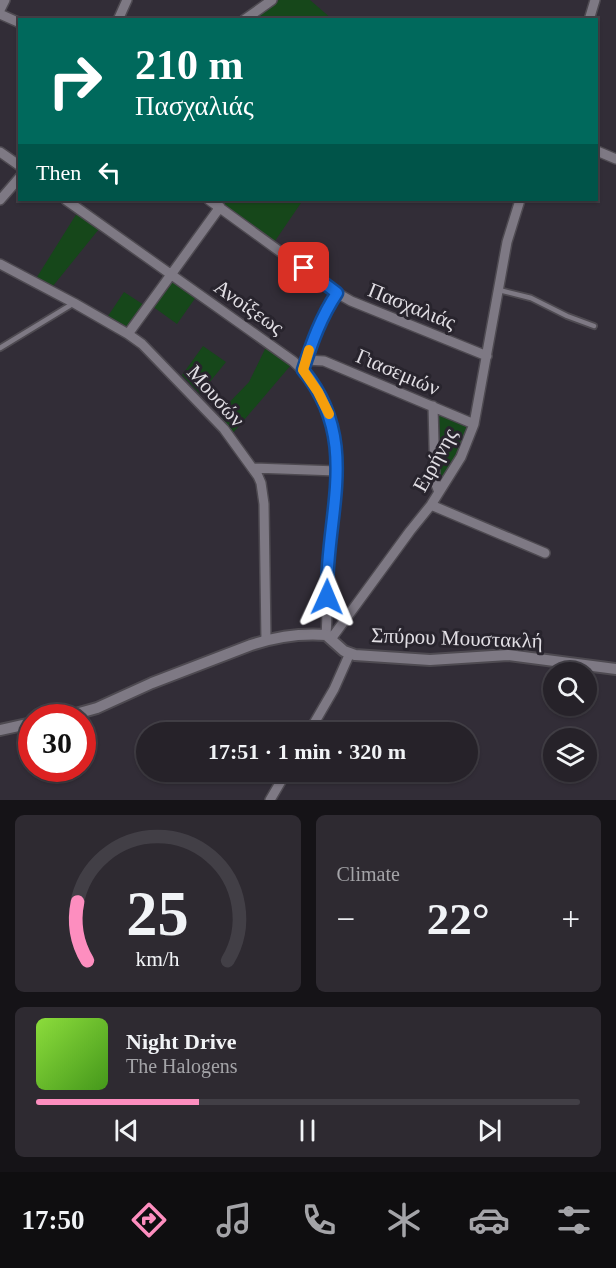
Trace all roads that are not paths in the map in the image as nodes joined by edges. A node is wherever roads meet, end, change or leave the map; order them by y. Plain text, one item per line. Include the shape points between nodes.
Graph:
1 (5, 0) edge
2 (127, 0) edge
3 (272, 0) edge
4 (593, 1) edge
5 (0, 12) edge
6 (119, 18) edge
7 (247, 18) edge
8 (589, 18) edge
9 (18, 21) edge
10 (598, 151) edge
11 (0, 152) edge
12 (616, 159) edge
13 (18, 165) edge
14 (18, 179) edge
15 (0, 200) edge
16 (67, 201) edge
17 (211, 201) edge
18 (520, 201) edge
19 (220, 207) junction
20 (0, 264) edge
21 (171, 274) junction
22 (499, 290) junction
23 (337, 293) junction
24 (74, 303) junction
25 (594, 326) dead end
26 (128, 334) junction
27 (0, 348) edge
28 (487, 356) junction
29 (306, 360) junction
30 (303, 370) junction
31 (433, 406) junction
32 (474, 424) junction
33 (252, 468) junction
34 (337, 471) junction
35 (439, 492) junction
36 (431, 506) junction
37 (545, 553) dead end
38 (329, 637) junction
39 (266, 640) junction
40 (350, 653) junction
41 (616, 669) edge
42 (96, 708) edge
43 (315, 722) edge
44 (18, 726) edge
45 (0, 730) edge
46 (280, 782) edge
47 (270, 800) edge

1 - 5 street
2 - 6 street
3 - 7 street
4 - 8 street
5 - 9 street
10 - 12 street
11 - 13 street
14 - 15 street
16 - 21 street, Ανοίξεως
17 - 19 street
18 - 22 street, Ειρήνης via 507,242
19 - 21 street
19 - 23 street
20 - 24 street, Μουσών
21 - 26 street
21 - 30 street, Ανοίξεως
22 - 25 lane via 531,298
22 - 28 street, Ειρήνης
23 - 28 street, Πασχαλιάς
23 - 29 street, Πασχαλιάς via 322,317
24 - 26 street, Μουσών
24 - 27 lane
26 - 33 street, Μουσών via 214,417
28 - 32 street, Ειρήνης
29 - 30 street, Πασχαλιάς
29 - 31 street, Γιασεμιών via 324,361
30 - 34 street, Ανοίξεως via 330,416 336,439
31 - 32 street, Γιασεμιών
31 - 35 street via 435,482
32 - 35 street, Ειρήνης via 461,457
33 - 34 street
33 - 39 street, Μουσών via 261,483 264,504
34 - 38 street, Ανοίξεως via 328,564
35 - 36 street, Ειρήνης
36 - 37 street
36 - 38 street, Ειρήνης
38 - 39 street
38 - 40 street, Σπύρου Μουστακλή
39 - 42 street
40 - 41 street, Σπύρου Μουστακλή via 430,660 508,655
40 - 43 street
44 - 45 street
46 - 47 street

